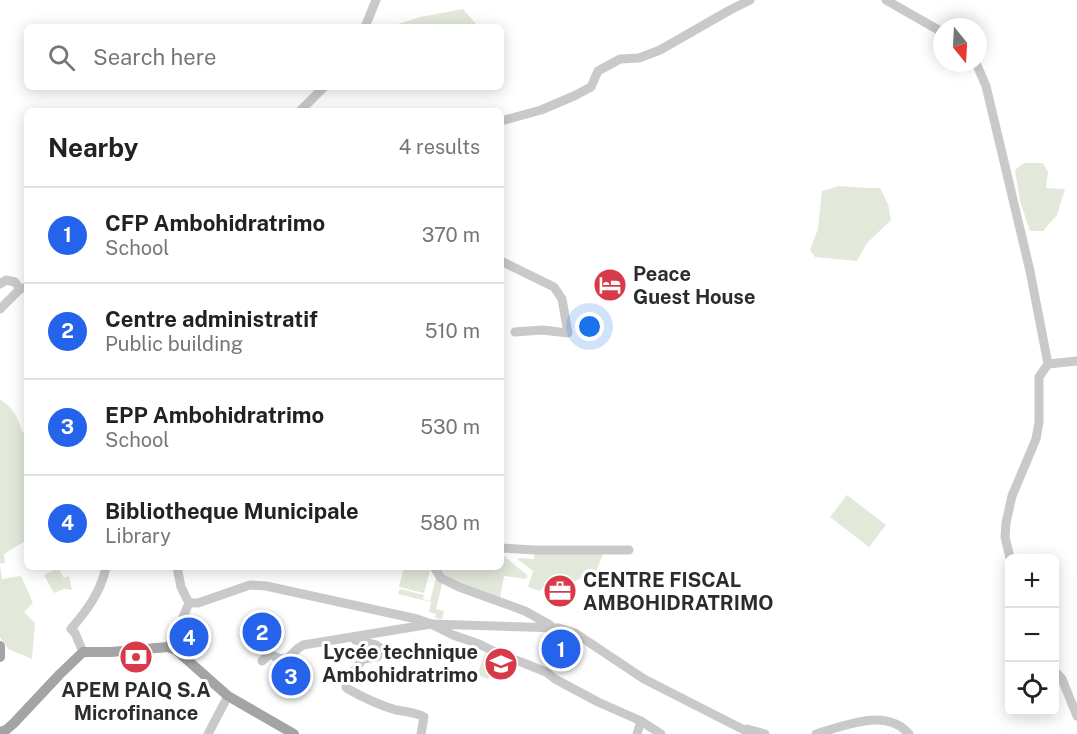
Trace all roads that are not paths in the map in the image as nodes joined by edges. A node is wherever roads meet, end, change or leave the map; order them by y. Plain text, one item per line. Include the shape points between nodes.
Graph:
1 (365, 0) edge
2 (376, 0) edge
3 (750, 0) edge
4 (886, 0) edge
5 (370, 13) junction
6 (366, 24) edge
7 (933, 27) edge
8 (980, 72) edge
9 (321, 90) edge
10 (303, 108) edge
11 (504, 120) edge
12 (504, 262) edge
13 (0, 284) edge
14 (24, 288) edge
15 (0, 309) edge
16 (514, 332) dead end
17 (1077, 361) edge
18 (1048, 364) junction
19 (504, 548) edge
20 (629, 550) dead end
21 (1009, 554) edge
22 (104, 570) edge
23 (178, 570) edge
24 (436, 570) edge
25 (189, 603) junction
26 (431, 624) junction
27 (553, 627) junction
28 (349, 638) junction
29 (0, 646) edge
30 (168, 648) junction
31 (83, 652) junction
32 (0, 657) edge
33 (262, 661) dead end
34 (1059, 676) edge
35 (228, 696) junction
36 (1077, 716) edge
37 (641, 721) junction
38 (742, 728) junction
39 (0, 732) edge
40 (208, 734) edge
41 (294, 734) edge
42 (421, 734) edge
43 (638, 734) edge
44 (662, 734) edge
45 (752, 734) edge
46 (765, 734) edge
47 (816, 734) edge
48 (909, 734) edge

1 - 5 street
2 - 5 street
3 - 11 street via 660,50 639,58 620,59 598,71 591,87 574,96
4 - 7 street
5 - 6 street
8 - 18 street via 1030,271
9 - 10 street
12 - 16 street via 554,287 562,299 568,333
13 - 14 street via 6,280
14 - 15 street
17 - 18 street
18 - 21 street via 1039,377 1036,439 1018,477 1006,523
19 - 20 street
22 - 31 street via 99,590 71,629
23 - 25 street
24 - 27 street via 441,578 459,587 525,611
25 - 26 street via 250,585
25 - 30 street
26 - 27 street
26 - 28 street
26 - 37 street via 546,672
27 - 38 street via 575,633 644,679
28 - 33 street via 303,645 285,659 270,654
28 - 42 street via 376,645 379,651 377,657 363,659 346,687 372,703 424,717
29 - 32 main road
30 - 31 main road
30 - 35 main road
31 - 39 main road via 14,723
34 - 36 street
35 - 40 street
35 - 41 main road
37 - 43 street
37 - 44 street
38 - 45 street
38 - 46 street
47 - 48 street via 872,720 890,721

